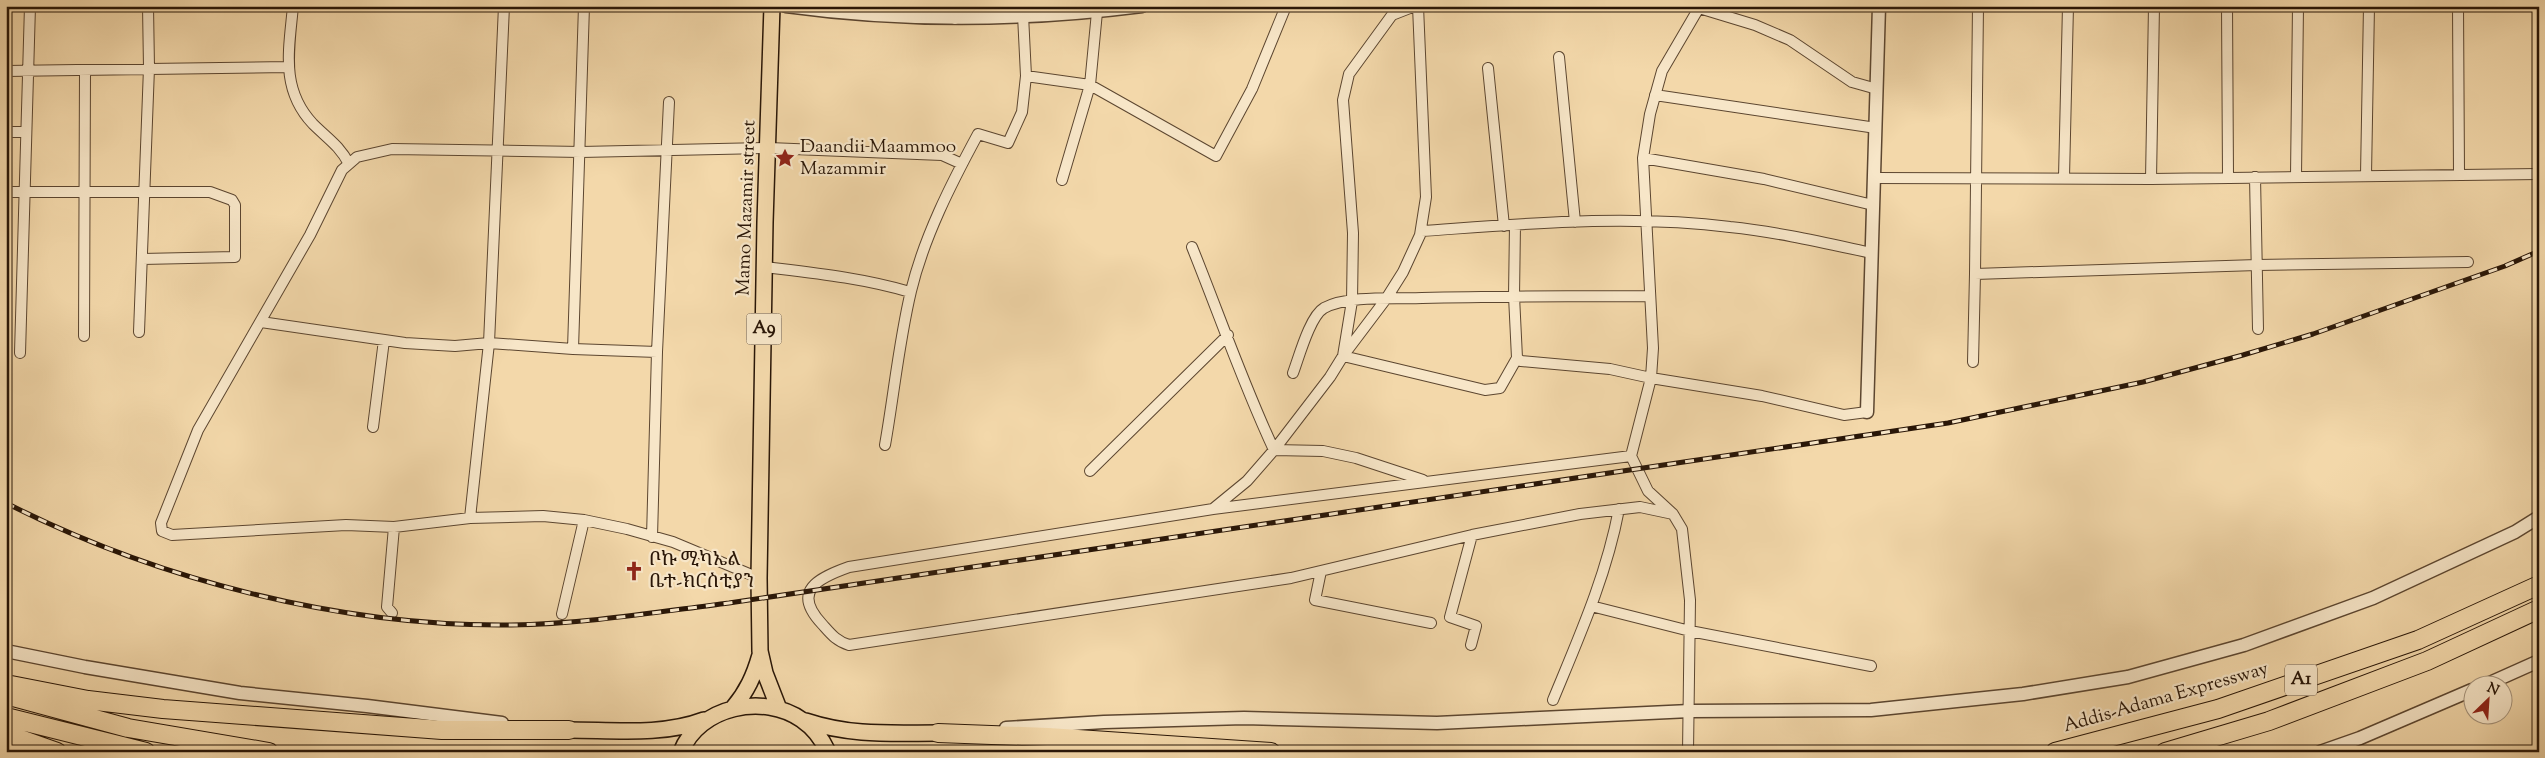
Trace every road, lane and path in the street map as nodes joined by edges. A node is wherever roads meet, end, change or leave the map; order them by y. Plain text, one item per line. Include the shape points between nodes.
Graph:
1 (30, 6) edge
2 (148, 6) edge
3 (293, 6) edge
4 (504, 6) edge
5 (584, 6) edge
6 (772, 6) edge
7 (786, 6) edge
8 (1142, 6) edge
9 (1286, 6) edge
10 (1416, 6) edge
11 (1879, 6) edge
12 (1978, 6) edge
13 (2068, 6) edge
14 (2154, 6) edge
15 (2227, 6) edge
16 (2298, 6) edge
17 (2370, 6) edge
18 (2458, 6) edge
19 (1700, 7) edge
20 (879, 10) edge
21 (1025, 11) edge
22 (955, 12) edge
23 (1097, 12) junction
24 (1558, 57) dead end
25 (288, 67) junction
26 (149, 68) junction
27 (1488, 68) dead end
28 (6, 71) edge
29 (26, 71) junction
30 (85, 71) junction
31 (1026, 76) junction
32 (1090, 85) junction
33 (1877, 89) junction
34 (1655, 95) junction
35 (670, 102) dead end
36 (1876, 128) junction
37 (6, 132) edge
38 (25, 132) junction
39 (769, 148) junction
40 (498, 150) junction
41 (668, 150) junction
42 (581, 152) junction
43 (1643, 158) junction
44 (349, 164) junction
45 (962, 164) junction
46 (2459, 174) junction
47 (2539, 174) edge
48 (1974, 176) junction
49 (2296, 176) junction
50 (2366, 176) junction
51 (2064, 177) junction
52 (2255, 177) junction
53 (1874, 178) junction
54 (2151, 178) junction
55 (2228, 178) junction
56 (1062, 180) dead end
57 (84, 191) junction
58 (144, 191) junction
59 (6, 192) edge
60 (26, 192) junction
61 (1873, 205) junction
62 (1646, 221) junction
63 (1574, 222) junction
64 (1509, 225) junction
65 (1421, 231) junction
66 (1192, 247) dead end
67 (1872, 253) junction
68 (142, 259) junction
69 (2468, 262) dead end
70 (2257, 265) junction
71 (765, 266) junction
72 (1975, 274) junction
73 (910, 292) junction
74 (1514, 296) junction
75 (1650, 296) junction
76 (1386, 299) junction
77 (1352, 301) junction
78 (261, 322) junction
79 (2258, 329) dead end
80 (139, 332) dead end
81 (1228, 335) junction
82 (84, 336) dead end
83 (384, 340) junction
84 (489, 343) junction
85 (573, 349) junction
86 (657, 352) junction
87 (20, 353) dead end
88 (1343, 356) junction
89 (1517, 358) junction
90 (1973, 362) dead end
91 (1293, 373) dead end
92 (1651, 378) junction
93 (1867, 412) joint
94 (373, 427) dead end
95 (885, 445) dead end
96 (1274, 450) junction
97 (1631, 456) junction
98 (1090, 471) dead end
99 (1429, 482) junction
100 (1214, 509) junction
101 (1619, 509) junction
102 (1673, 514) junction
103 (2539, 517) edge
104 (470, 518) junction
105 (584, 520) junction
106 (394, 527) junction
107 (1472, 535) junction
108 (652, 537) junction
109 (1321, 571) junction
110 (759, 578) junction
111 (2539, 585) edge
112 (1591, 606) junction
113 (2539, 609) edge
114 (392, 613) dead end
115 (562, 614) dead end
116 (1431, 623) dead end
117 (1690, 631) junction
118 (1471, 645) dead end
119 (6, 651) edge
120 (760, 651) junction
121 (2539, 661) edge
122 (1871, 666) dead end
123 (2505, 676) edge
124 (6, 684) edge
125 (2462, 694) edge
126 (6, 695) edge
127 (1553, 700) dead end
128 (734, 708) junction
129 (779, 709) junction
130 (1690, 711) junction
131 (715, 716) junction
132 (6, 717) edge
133 (802, 720) junction
134 (569, 730) junction
135 (938, 733) junction
136 (6, 734) edge
137 (57, 752) edge
138 (146, 752) edge
139 (269, 752) edge
140 (681, 752) edge
141 (828, 752) edge
142 (1271, 752) edge
143 (1688, 752) edge
144 (2055, 752) edge
145 (2165, 752) edge
146 (2320, 752) edge

1 - 29 street
2 - 26 street
3 - 25 street
4 - 40 street
5 - 42 street
6 - 39 main road, Mamo Mazamir street / A9
7 - 20 street
8 - 23 street
9 - 32 street via 1252,89 1216,156
10 - 65 street via 1426,196
10 - 77 street via 1392,15 1349,74 1343,100 1353,233
11 - 33 street
12 - 48 street
13 - 51 street
14 - 54 street
15 - 55 street
16 - 49 street
17 - 50 street
18 - 46 street
19 - 33 street via 1790,40 1852,82
19 - 34 street via 1662,71
20 - 22 street
21 - 22 street
21 - 23 street
21 - 31 street
23 - 32 street
24 - 63 street
25 - 26 street
25 - 44 street via 293,97 313,123 341,149
26 - 30 street
26 - 58 street
27 - 64 street
28 - 29 street
29 - 30 street
29 - 38 street
30 - 57 street
31 - 32 street
31 - 45 street via 1022,112 1008,143 978,134
32 - 56 street
33 - 36 street
34 - 36 street
34 - 43 street
35 - 41 street
36 - 53 street
37 - 38 street
38 - 60 street
39 - 41 street
39 - 45 street via 942,155
39 - 71 main road, Mamo Mazamir street / A9
40 - 42 street
40 - 44 street via 392,149 358,157
40 - 84 street
41 - 42 street
41 - 86 street
42 - 85 street
43 - 61 street via 1764,179
43 - 62 street
44 - 78 street via 342,170
45 - 73 street via 925,245
46 - 47 street
46 - 50 street
48 - 51 street
48 - 53 street
48 - 72 street
49 - 50 street
49 - 52 street
51 - 54 street
52 - 55 street
52 - 70 street
53 - 61 street
54 - 55 street
57 - 58 street
57 - 60 street
57 - 82 street
58 - 68 street
58 - 68 street via 210,192 232,200 236,205 236,253 232,258
59 - 60 street
60 - 87 street
61 - 67 street
62 - 63 street
62 - 67 street via 1738,228
62 - 75 street
63 - 64 street
64 - 65 street
64 - 74 street
65 - 76 street via 1403,272
66 - 81 street
67 - 93 street
68 - 80 street
69 - 70 street
70 - 72 street
70 - 79 street
71 - 73 street via 846,277
71 - 110 main road, Mamo Mazamir street / A9
72 - 90 street
73 - 95 street
74 - 75 street
74 - 76 street
74 - 89 street
75 - 92 street
76 - 77 street
76 - 88 street
77 - 88 street
77 - 91 street via 1323,309 1312,324
78 - 83 street
78 - 106 street via 198,430 161,522 162,531 172,535 346,525
81 - 96 street
81 - 98 street
83 - 84 street via 455,346
83 - 94 street
84 - 85 street
84 - 104 street
85 - 86 street
86 - 108 street
88 - 89 street via 1493,391 1500,388
88 - 96 street
89 - 92 street via 1521,361 1610,369
92 - 93 street via 1762,396 1844,415
92 - 97 street
96 - 99 street via 1323,451 1356,458
96 - 100 street via 1247,481
97 - 99 street
97 - 102 street via 1648,492
99 - 100 street
100 - 109 street via 849,567 822,576 810,589 811,613 838,642 849,644
101 - 102 street via 1640,507
101 - 107 street
101 - 112 street via 1612,546
102 - 117 street via 1682,529
103 - 130 street via 2515,532 2373,598 2244,645 2128,677 2023,694 1871,710
104 - 105 street via 543,516
104 - 106 street
105 - 108 street
105 - 115 street
106 - 114 street via 387,607
107 - 109 street
107 - 118 street via 1450,617 1476,626
108 - 110 street via 673,542
109 - 116 street via 1315,600
110 - 120 main road, Mamo Mazamir street / A9
111 - 144 highway, Addis-Adama Expressway / A1 via 2418,640 2364,659 2218,709
112 - 117 street
112 - 127 street
113 - 145 highway, A1 via 2427,661 2288,714
117 - 122 street
117 - 130 street
119 - 134 street via 240,693
120 - 128 main road, A9 via 754,676
120 - 129 main road, A9
121 - 123 street
124 - 134 highway via 88,700 163,709 442,730
125 - 146 street
126 - 139 highway via 128,728
128 - 129 main road via 756,705
128 - 131 main road
129 - 133 main road
130 - 135 street via 1437,723 1244,718 1150,720
130 - 143 street
131 - 134 main road via 686,727
131 - 140 main road via 698,727
132 - 138 highway
133 - 135 main road via 832,730
133 - 141 main road via 820,737
135 - 142 highway
136 - 137 highway

